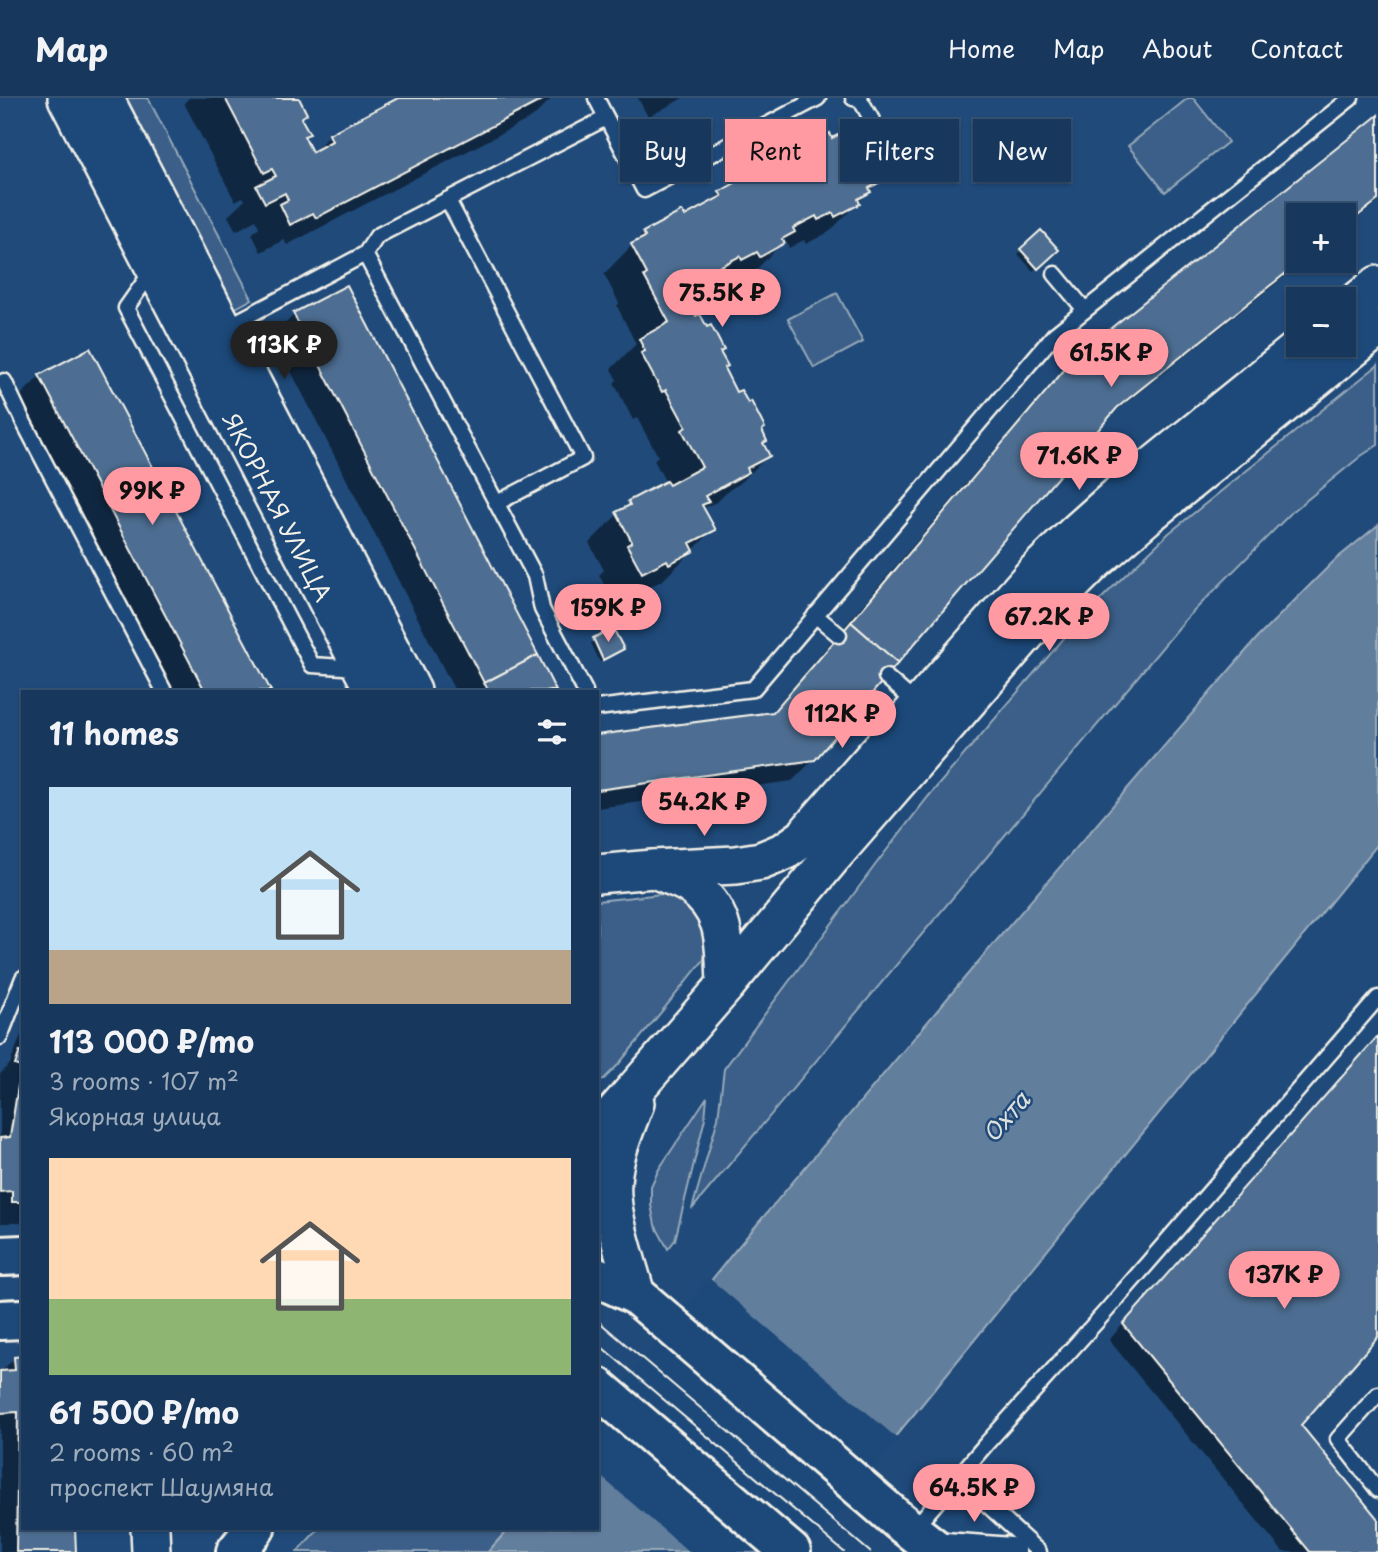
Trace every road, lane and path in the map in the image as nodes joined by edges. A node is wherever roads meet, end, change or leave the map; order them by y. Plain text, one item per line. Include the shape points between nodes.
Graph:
1 (67, 98) edge
2 (104, 98) edge
3 (596, 98) edge
4 (818, 98) edge
5 (853, 98) edge
6 (1341, 101) edge
7 (606, 118) junction
8 (871, 119) edge
9 (448, 201) junction
10 (365, 254) junction
11 (1055, 274) dead end
12 (1378, 285) edge
13 (1356, 302) edge
14 (1085, 310) junction
15 (1378, 328) edge
16 (224, 329) junction
17 (1288, 357) edge
18 (4, 381) dead end
19 (497, 503) junction
20 (816, 615) junction
21 (839, 635) dead end
22 (886, 677) dead end
23 (367, 684) edge
24 (163, 690) edge
25 (411, 690) edge
26 (581, 690) edge
27 (919, 706) junction
28 (599, 708) edge
29 (653, 869) junction
30 (599, 874) edge
31 (21, 983) edge
32 (726, 985) junction
33 (1378, 998) edge
34 (0, 1037) edge
35 (645, 1077) junction
36 (599, 1131) edge
37 (21, 1255) edge
38 (0, 1256) edge
39 (599, 1264) edge
40 (599, 1278) edge
41 (642, 1301) junction
42 (21, 1319) edge
43 (0, 1320) edge
44 (599, 1389) edge
45 (1378, 1394) edge
46 (958, 1478) junction
47 (1378, 1490) edge
48 (150, 1530) edge
49 (253, 1530) edge
50 (921, 1537) edge
51 (151, 1552) edge
52 (236, 1552) edge
53 (791, 1552) edge
54 (1011, 1552) edge
55 (1038, 1552) edge

1 - 23 street, ЯКОРНАЯ УЛИЦА
2 - 16 street, ЯКОРНАЯ УЛИЦА
3 - 7 lane
4 - 7 lane via 644,190
5 - 8 lane via 860,99
6 - 14 lane
7 - 9 lane
9 - 10 lane via 377,236
9 - 19 lane via 583,458
10 - 16 lane
10 - 19 lane
11 - 14 lane
12 - 13 street
14 - 20 lane via 1054,335
15 - 32 street via 1191,479 1052,604
16 - 25 street, ЯКОРНАЯ УЛИЦА
17 - 27 street via 1076,533
18 - 24 lane
19 - 26 lane via 535,576 542,609
20 - 21 lane
20 - 28 lane via 753,689
22 - 27 lane
27 - 29 street via 809,834 785,851 736,865
29 - 30 street
29 - 32 street via 688,884 709,902 721,923
31 - 34 lane
32 - 35 street
33 - 46 lane
35 - 36 street
35 - 41 street via 618,1147 612,1184 614,1213
37 - 38 main road
39 - 41 street
40 - 41 main road
41 - 50 main road
42 - 43 main road
44 - 53 main road
45 - 47 lane via 1338,1440
46 - 50 lane
46 - 55 lane
48 - 51 street
49 - 52 main road
50 - 54 street

